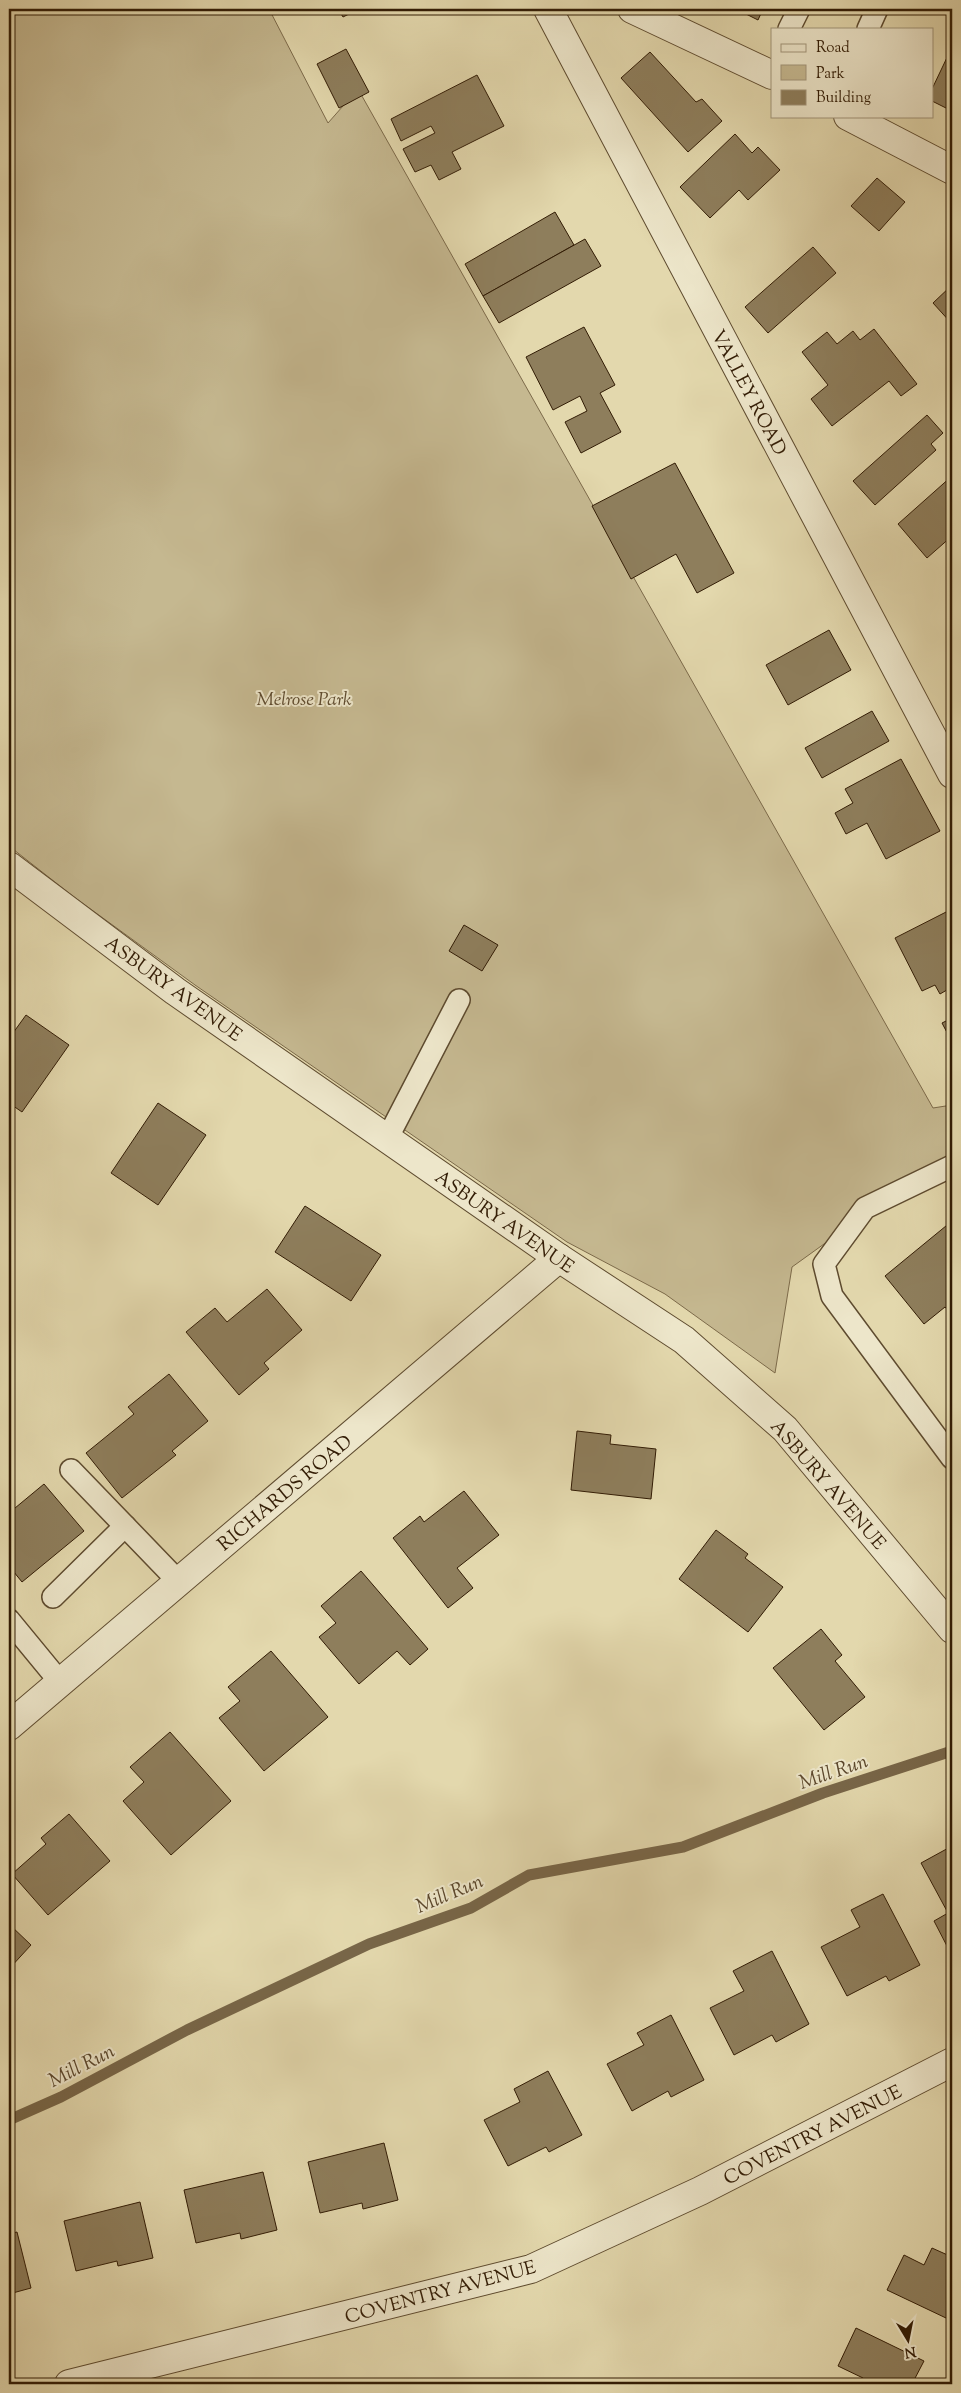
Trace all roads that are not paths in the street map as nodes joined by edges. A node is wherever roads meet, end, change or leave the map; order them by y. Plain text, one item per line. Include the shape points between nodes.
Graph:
1 (548, 9) edge
2 (632, 9) edge
3 (799, 9) edge
4 (877, 9) edge
5 (790, 28) edge
6 (868, 28) edge
7 (771, 71) edge
8 (852, 118) edge
9 (952, 170) edge
10 (952, 774) edge
11 (9, 866) edge
12 (459, 1000) dead end
13 (387, 1139) junction
14 (952, 1166) edge
15 (559, 1258) junction
16 (952, 1458) edge
17 (71, 1470) dead end
18 (125, 1526) junction
19 (178, 1581) junction
20 (54, 1598) dead end
21 (950, 1620) edge
22 (12, 1631) edge
23 (60, 1682) junction
24 (9, 1726) edge
25 (952, 2062) edge
26 (69, 2384) edge

1 - 10 street, VALLEY ROAD
2 - 7 street
3 - 5 lane
4 - 6 lane
8 - 9 street
11 - 13 street, ASBURY AVENUE via 175,991
12 - 13 lane
13 - 15 street, ASBURY AVENUE
14 - 16 lane via 864,1208 824,1264 832,1296
15 - 19 street, RICHARDS ROAD
15 - 21 street, ASBURY AVENUE via 684,1340 784,1429
17 - 18 lane
18 - 19 lane
18 - 20 lane
19 - 23 street, RICHARDS ROAD
22 - 23 lane
23 - 24 street, RICHARDS ROAD
25 - 26 street, COVENTRY AVENUE via 700,2191 531,2269

